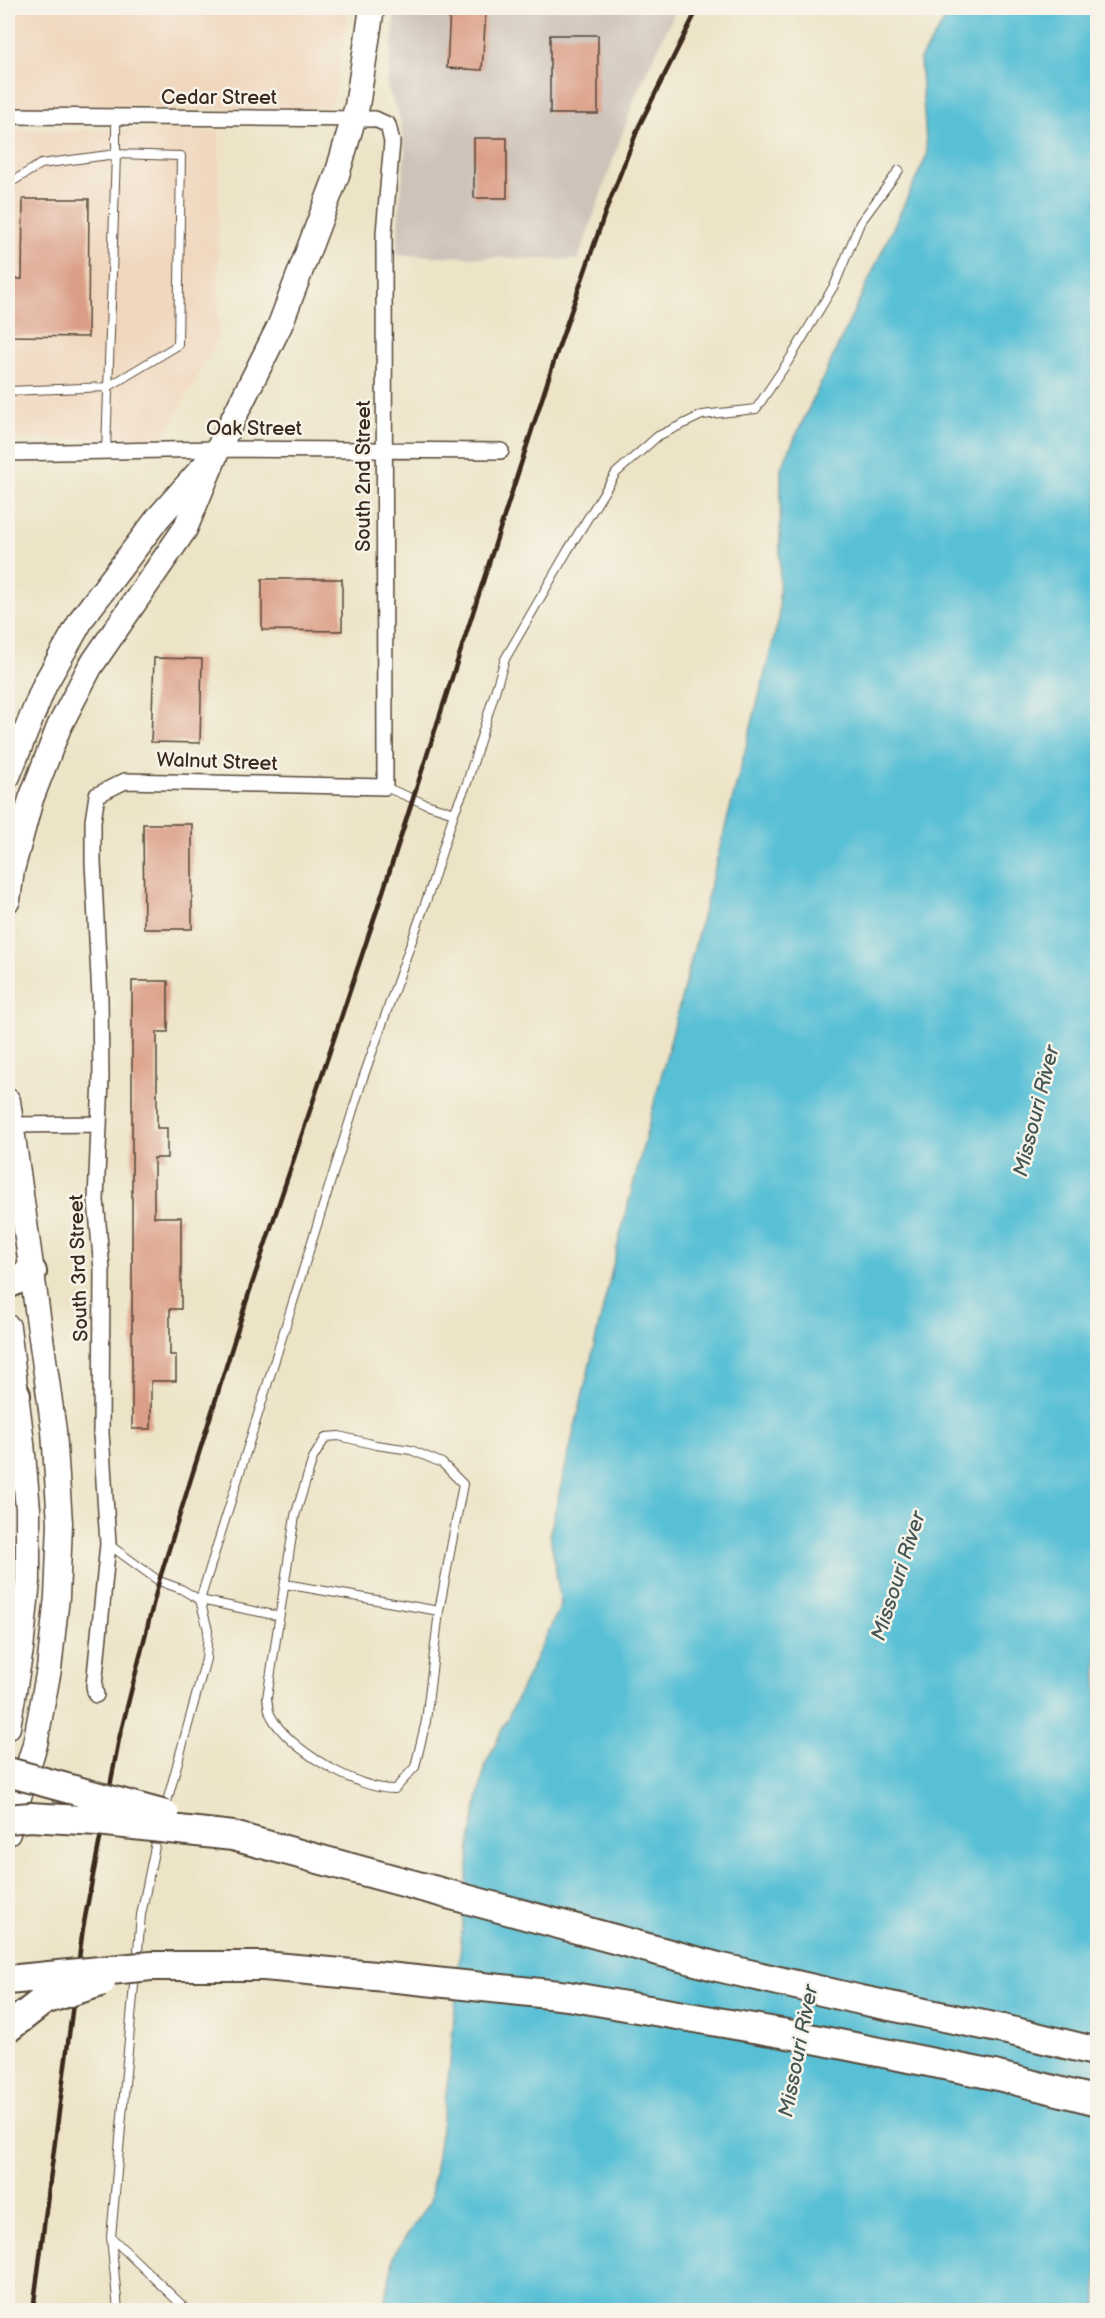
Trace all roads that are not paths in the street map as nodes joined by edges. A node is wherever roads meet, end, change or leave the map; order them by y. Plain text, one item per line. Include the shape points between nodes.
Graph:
1 (372, 8) edge
2 (8, 116) edge
3 (116, 117) junction
4 (354, 118) junction
5 (116, 154) junction
6 (390, 165) joint
7 (899, 170) dead end
8 (8, 184) edge
9 (108, 387) junction
10 (8, 391) edge
11 (218, 449) junction
12 (383, 449) junction
13 (106, 452) junction
14 (501, 452) dead end
15 (8, 453) edge
16 (8, 776) edge
17 (385, 787) junction
18 (454, 813) junction
19 (93, 840) joint
20 (8, 900) edge
21 (8, 1101) edge
22 (99, 1124) junction
23 (11, 1125) junction
24 (16, 1277) edge
25 (8, 1327) edge
26 (12, 1387) edge
27 (108, 1544) junction
28 (285, 1584) junction
29 (200, 1600) junction
30 (439, 1611) junction
31 (279, 1616) junction
32 (96, 1695) dead end
33 (8, 1727) edge
34 (8, 1772) edge
35 (8, 1819) edge
36 (8, 1833) edge
37 (233, 1836) junction
38 (151, 1966) junction
39 (8, 1980) edge
40 (8, 2028) edge
41 (1098, 2052) edge
42 (1098, 2101) edge
43 (111, 2237) junction
44 (118, 2310) edge
45 (187, 2310) edge

1 - 4 main road
2 - 3 street, Cedar Street
3 - 4 street, Cedar Street
3 - 5 lane
4 - 6 street, Cedar Street via 375,119 388,125 392,142
4 - 11 main road via 337,175 280,325
5 - 8 lane via 41,164
5 - 9 lane
5 - 9 lane via 181,156 178,345
6 - 12 street, South 2nd Street via 384,233
7 - 18 lane via 860,223 835,284 756,409 702,414 658,436 616,473 505,659
9 - 10 lane
9 - 13 lane
11 - 12 street, Oak Street
11 - 13 street, Oak Street
11 - 16 main road via 158,518 83,617 45,684
11 - 20 main road via 185,530 90,667 59,727 30,800
12 - 14 street, Oak Street
12 - 17 street, South 2nd Street
13 - 15 street, Oak Street
17 - 18 lane
17 - 19 street, Walnut Street via 125,780 97,795
18 - 29 lane via 363,1078
19 - 22 street, South 3rd Street via 100,997
21 - 23 main road
22 - 23 street
22 - 27 street, South 3rd Street via 96,1200 102,1270 101,1433
23 - 24 main road
24 - 36 main road via 54,1431 60,1523 49,1669 34,1744
25 - 26 main road
26 - 33 main road via 28,1509 28,1581
27 - 29 lane via 159,1581
27 - 32 street, South 3rd Street
28 - 30 lane
28 - 30 lane via 295,1516 313,1458 326,1437 339,1436 411,1450 441,1463 463,1484
28 - 31 lane
29 - 31 lane
29 - 43 lane via 208,1630 206,1659 152,1856 141,1915
30 - 31 lane via 426,1721 415,1767 394,1789 381,1789 342,1775 305,1752 270,1715 267,1698
34 - 37 highway, bridge
35 - 37 highway, bridge via 30,1816 98,1821
37 - 41 highway, bridge via 718,1967
38 - 39 highway, bridge
38 - 40 highway, bridge via 44,2000
38 - 42 highway, bridge via 264,1966 568,1996 800,2036 994,2075
43 - 44 lane
43 - 45 lane

